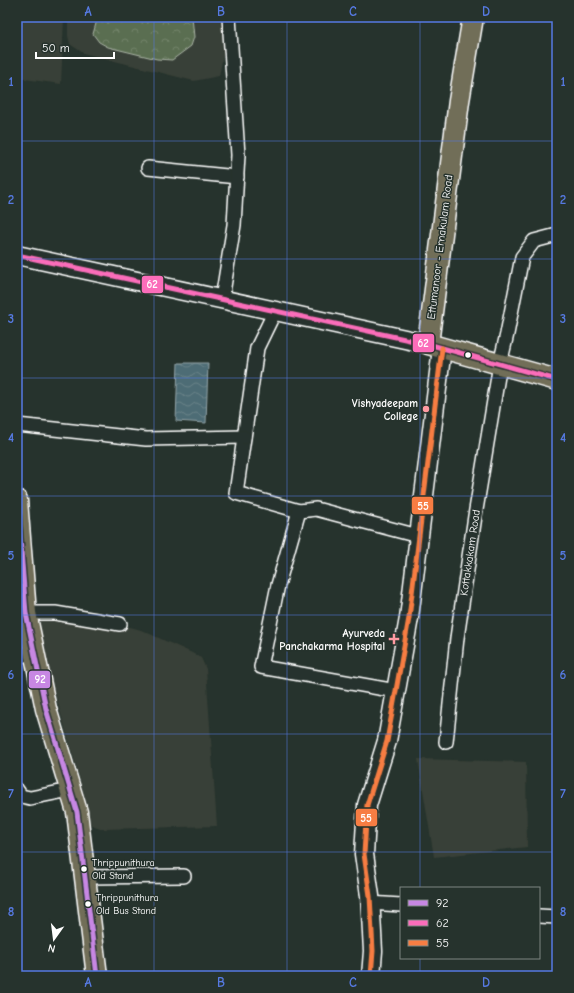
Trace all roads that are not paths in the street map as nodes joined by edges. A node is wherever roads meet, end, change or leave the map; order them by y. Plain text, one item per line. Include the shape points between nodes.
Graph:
1 (229, 17) edge
2 (473, 17) edge
3 (148, 168) dead end
4 (237, 177) junction
5 (557, 235) edge
6 (17, 254) edge
7 (222, 299) junction
8 (275, 311) junction
9 (435, 346) junction
10 (500, 364) junction
11 (557, 380) edge
12 (17, 425) edge
13 (244, 438) junction
14 (17, 502) edge
15 (299, 511) junction
16 (418, 536) junction
17 (26, 613) junction
18 (120, 624) dead end
19 (25, 655) edge
20 (396, 691) junction
21 (446, 742) dead end
22 (17, 790) edge
23 (70, 790) junction
24 (184, 876) dead end
25 (85, 877) junction
26 (369, 903) junction
27 (400, 905) edge
28 (540, 916) edge
29 (557, 917) edge
30 (97, 976) edge
31 (371, 976) edge

1 - 4 street via 238,155
2 - 9 main road, Ettumanoor - Ernakulam Road via 459,101
3 - 4 street
4 - 7 street via 234,225
5 - 10 street, Kottakkakam Road via 534,241 522,257
6 - 7 street
7 - 8 street
8 - 9 street
8 - 13 street via 257,348
9 - 10 main road
9 - 16 street
10 - 11 main road
10 - 21 street, Kottakkakam Road via 457,638
12 - 13 street via 146,439
13 - 15 street via 236,493
14 - 17 main road
15 - 16 street via 316,509
15 - 20 street via 278,585 261,667
16 - 20 street
17 - 18 street via 55,613
17 - 19 main road
19 - 23 main road via 46,709
20 - 26 street via 387,741 367,806 364,854
22 - 23 street via 21,796 30,798
23 - 25 main road via 77,812
24 - 25 street
25 - 30 main road
26 - 27 street
26 - 31 street via 373,951
28 - 29 street

